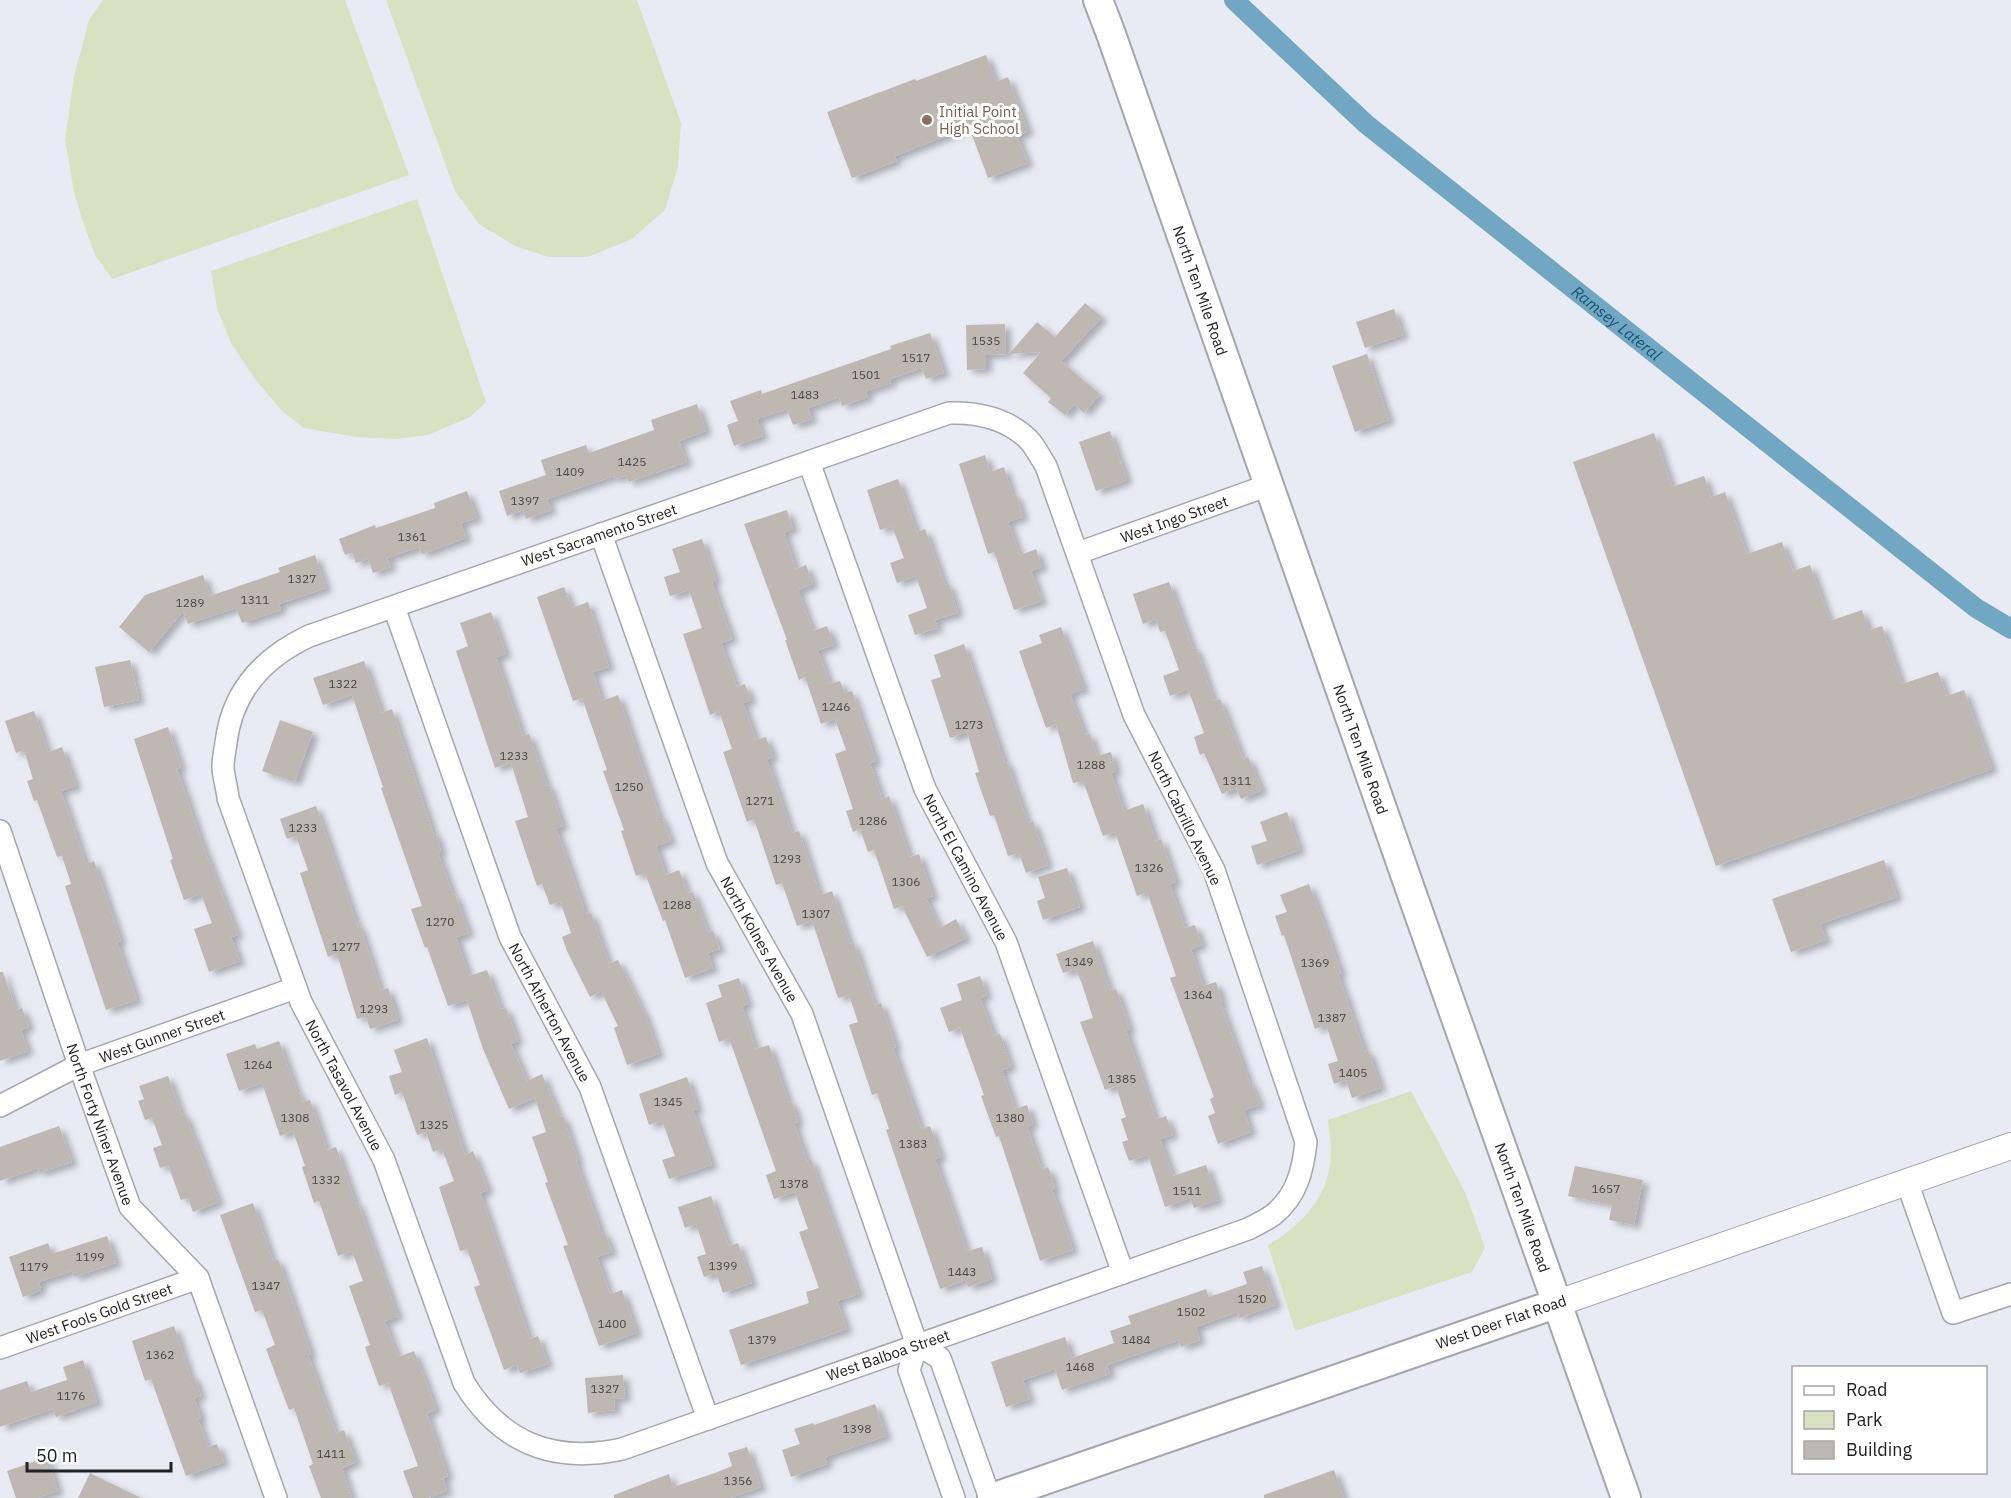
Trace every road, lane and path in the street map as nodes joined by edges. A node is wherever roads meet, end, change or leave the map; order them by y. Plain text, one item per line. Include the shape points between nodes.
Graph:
1 (1098, 0) edge
2 (987, 416) joint
3 (809, 462) junction
4 (1269, 485) junction
5 (601, 534) junction
6 (1078, 553) junction
7 (394, 607) junction
8 (236, 703) joint
9 (0, 831) edge
10 (295, 988) junction
11 (79, 1065) junction
12 (0, 1106) edge
13 (2011, 1146) edge
14 (1907, 1182) junction
15 (1248, 1229) joint
16 (1123, 1273) junction
17 (198, 1278) junction
18 (2011, 1294) edge
19 (1558, 1303) junction
20 (917, 1345) junction
21 (0, 1348) edge
22 (708, 1419) junction
23 (524, 1442) joint
24 (276, 1498) edge
25 (954, 1498) edge
26 (991, 1498) edge
27 (1626, 1498) edge

1 - 4 main road, North Ten Mile Road
2 - 3 street, West Sacramento Street via 949,413
2 - 6 street, North Cabrillo Avenue via 1009,424 1029,439 1046,466
3 - 5 street, West Sacramento Street
3 - 16 street, North El Camino Avenue via 925,789 1006,942
4 - 6 street, West Ingo Street
4 - 19 main road, North Ten Mile Road
5 - 7 street, West Sacramento Street
5 - 20 street, North Kolnes Avenue via 717,863 802,1014
6 - 15 street, North Cabrillo Avenue via 1134,715 1214,870 1306,1142 1304,1167 1294,1191 1274,1214
7 - 8 street, West Sacramento Street via 286,647 257,672
7 - 22 street, North Atherton Avenue via 510,937 590,1088
8 - 10 street, North Tasavol Avenue via 228,724 223,766 228,798
9 - 11 street, North Forty Niner Avenue
10 - 11 street, West Gunner Street
10 - 23 street, North Tasavol Avenue via 384,1160 464,1383 490,1418
11 - 12 street, West Gunner Street
11 - 17 street, North Forty Niner Avenue via 130,1207
13 - 14 street, West Deer Flat Road
14 - 18 street via 1953,1313
14 - 19 street, West Deer Flat Road
15 - 16 street, West Balboa Street
16 - 20 street, West Balboa Street
17 - 21 street, West Fools Gold Street
17 - 24 street, North Forty Niner Avenue
19 - 26 main road, West Deer Flat Road
19 - 27 main road, North Ten Mile Road
20 - 22 street, West Balboa Street
20 - 25 street via 909,1370
20 - 26 street via 940,1358
22 - 23 street, West Balboa Street via 597,1454 561,1454

